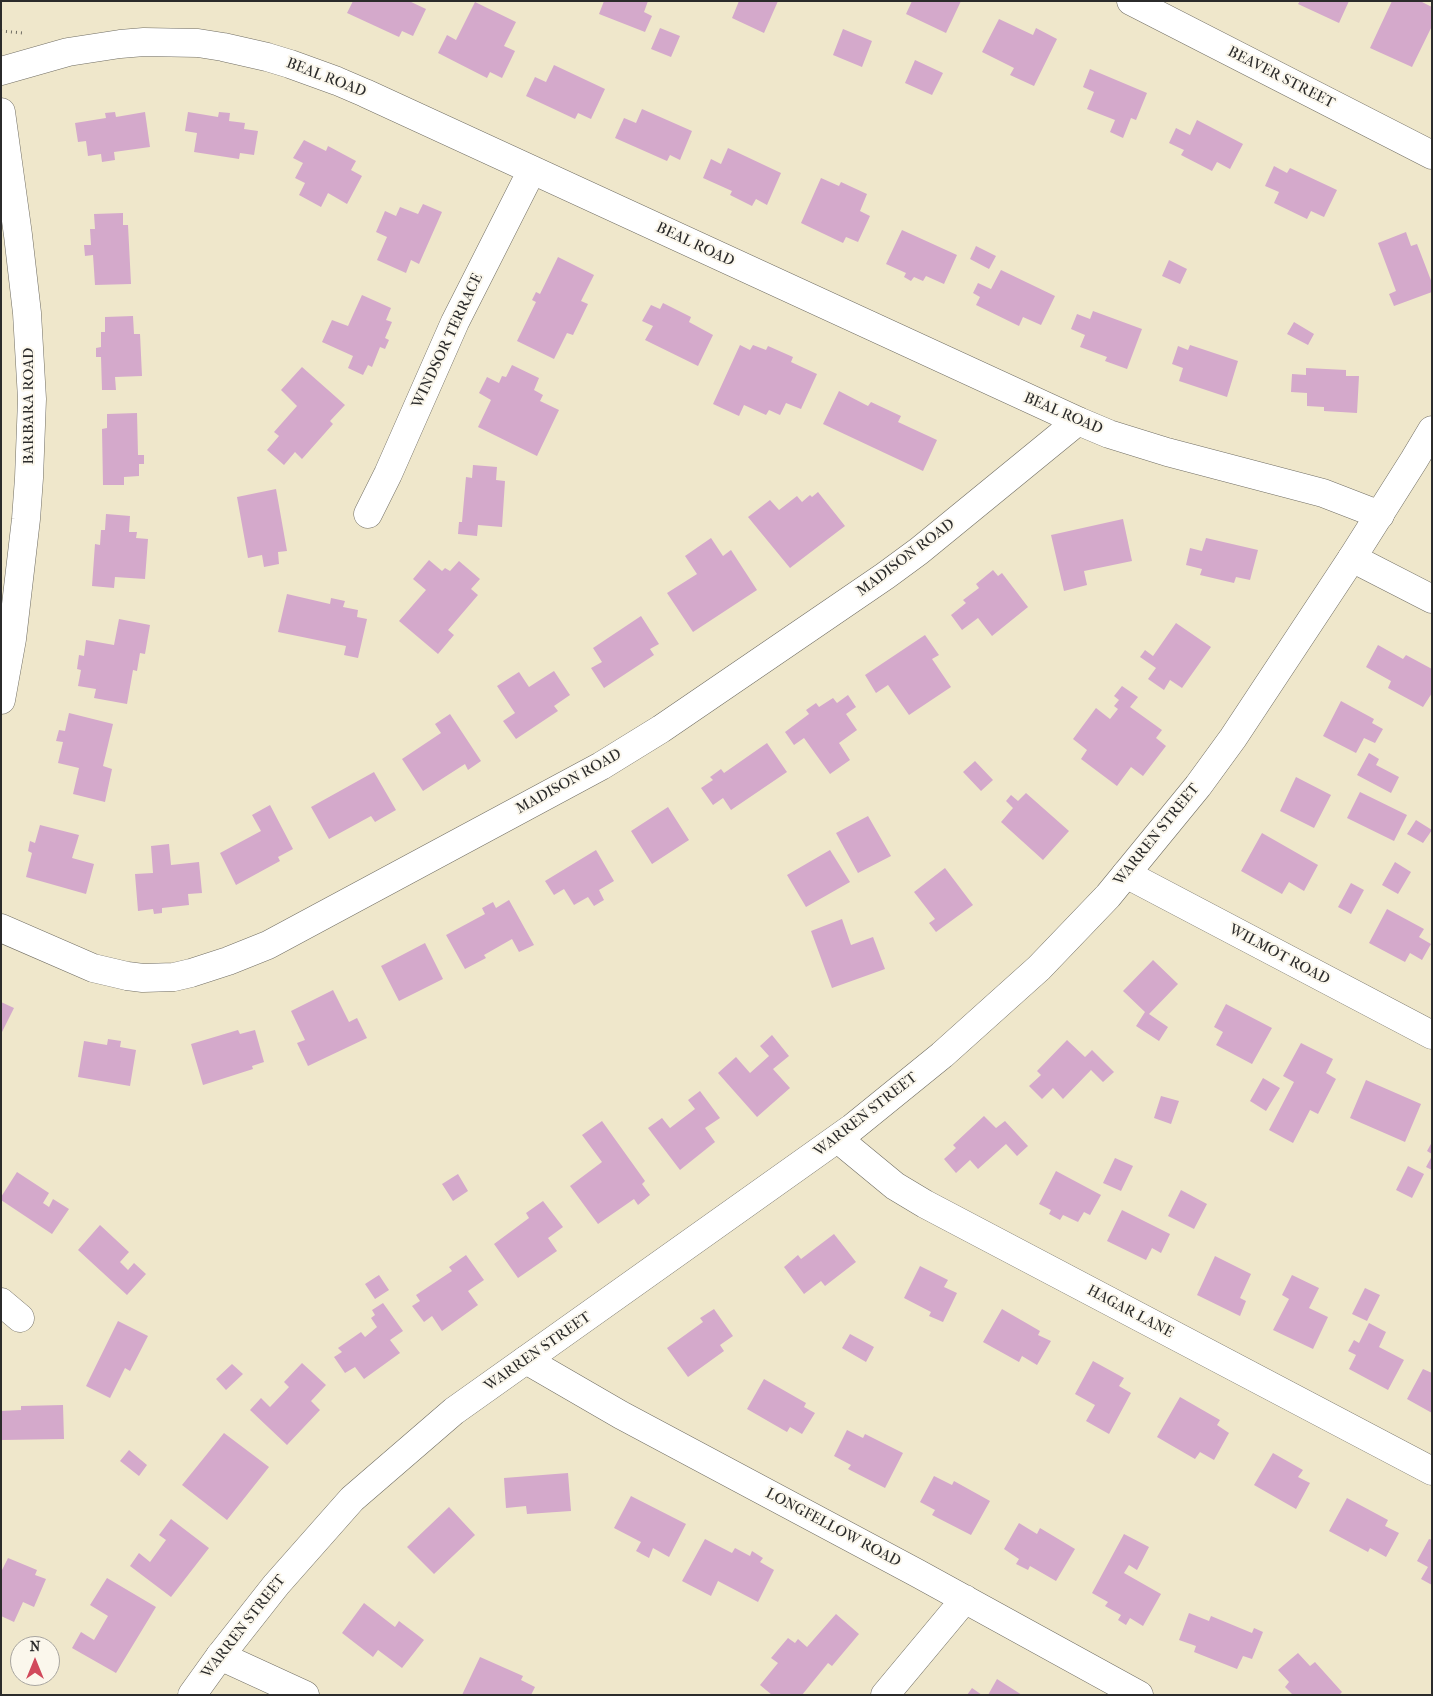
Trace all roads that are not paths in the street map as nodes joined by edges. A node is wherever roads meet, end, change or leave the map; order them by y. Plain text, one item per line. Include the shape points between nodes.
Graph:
1 (1131, 1) edge
2 (1, 71) edge
3 (1, 112) edge
4 (1430, 155) edge
5 (532, 170) junction
6 (1078, 421) junction
7 (1432, 430) edge
8 (368, 514) dead end
9 (1380, 515) junction
10 (1352, 558) junction
11 (1432, 599) edge
12 (1, 700) edge
13 (1126, 874) junction
14 (1, 928) edge
15 (1432, 1035) edge
16 (838, 1138) junction
17 (526, 1360) junction
18 (1432, 1471) edge
19 (966, 1599) junction
20 (220, 1656) junction
21 (192, 1695) edge
22 (305, 1695) edge
23 (885, 1695) edge
24 (1139, 1695) edge

1 - 4 street, BEAVER STREET
2 - 5 street, BEAL ROAD via 68,52 120,44 170,42 223,47 267,57 337,81
3 - 12 street, BARBARA ROAD via 27,313 32,399 25,537
5 - 6 street, BEAL ROAD
5 - 8 street, WINDSOR TERRACE via 454,322
6 - 9 street, BEAL ROAD via 1167,452 1323,492
6 - 14 street, MADISON ROAD via 898,566 661,729 601,766 247,954 200,970 144,978 93,968
7 - 9 street, WARREN STREET
9 - 10 street, WARREN STREET
10 - 11 street
10 - 13 street, WARREN STREET via 1233,738
13 - 15 street, WILMOT ROAD
13 - 16 street, WARREN STREET via 1032,975 942,1055
16 - 17 street, WARREN STREET
16 - 18 street, HAGAR LANE via 896,1186 925,1204
17 - 19 street, LONGFELLOW ROAD via 621,1415
17 - 20 street, WARREN STREET via 454,1411 352,1499 276,1585
19 - 23 street
19 - 24 street, LONGFELLOW ROAD
20 - 21 street, WARREN STREET
20 - 22 street

